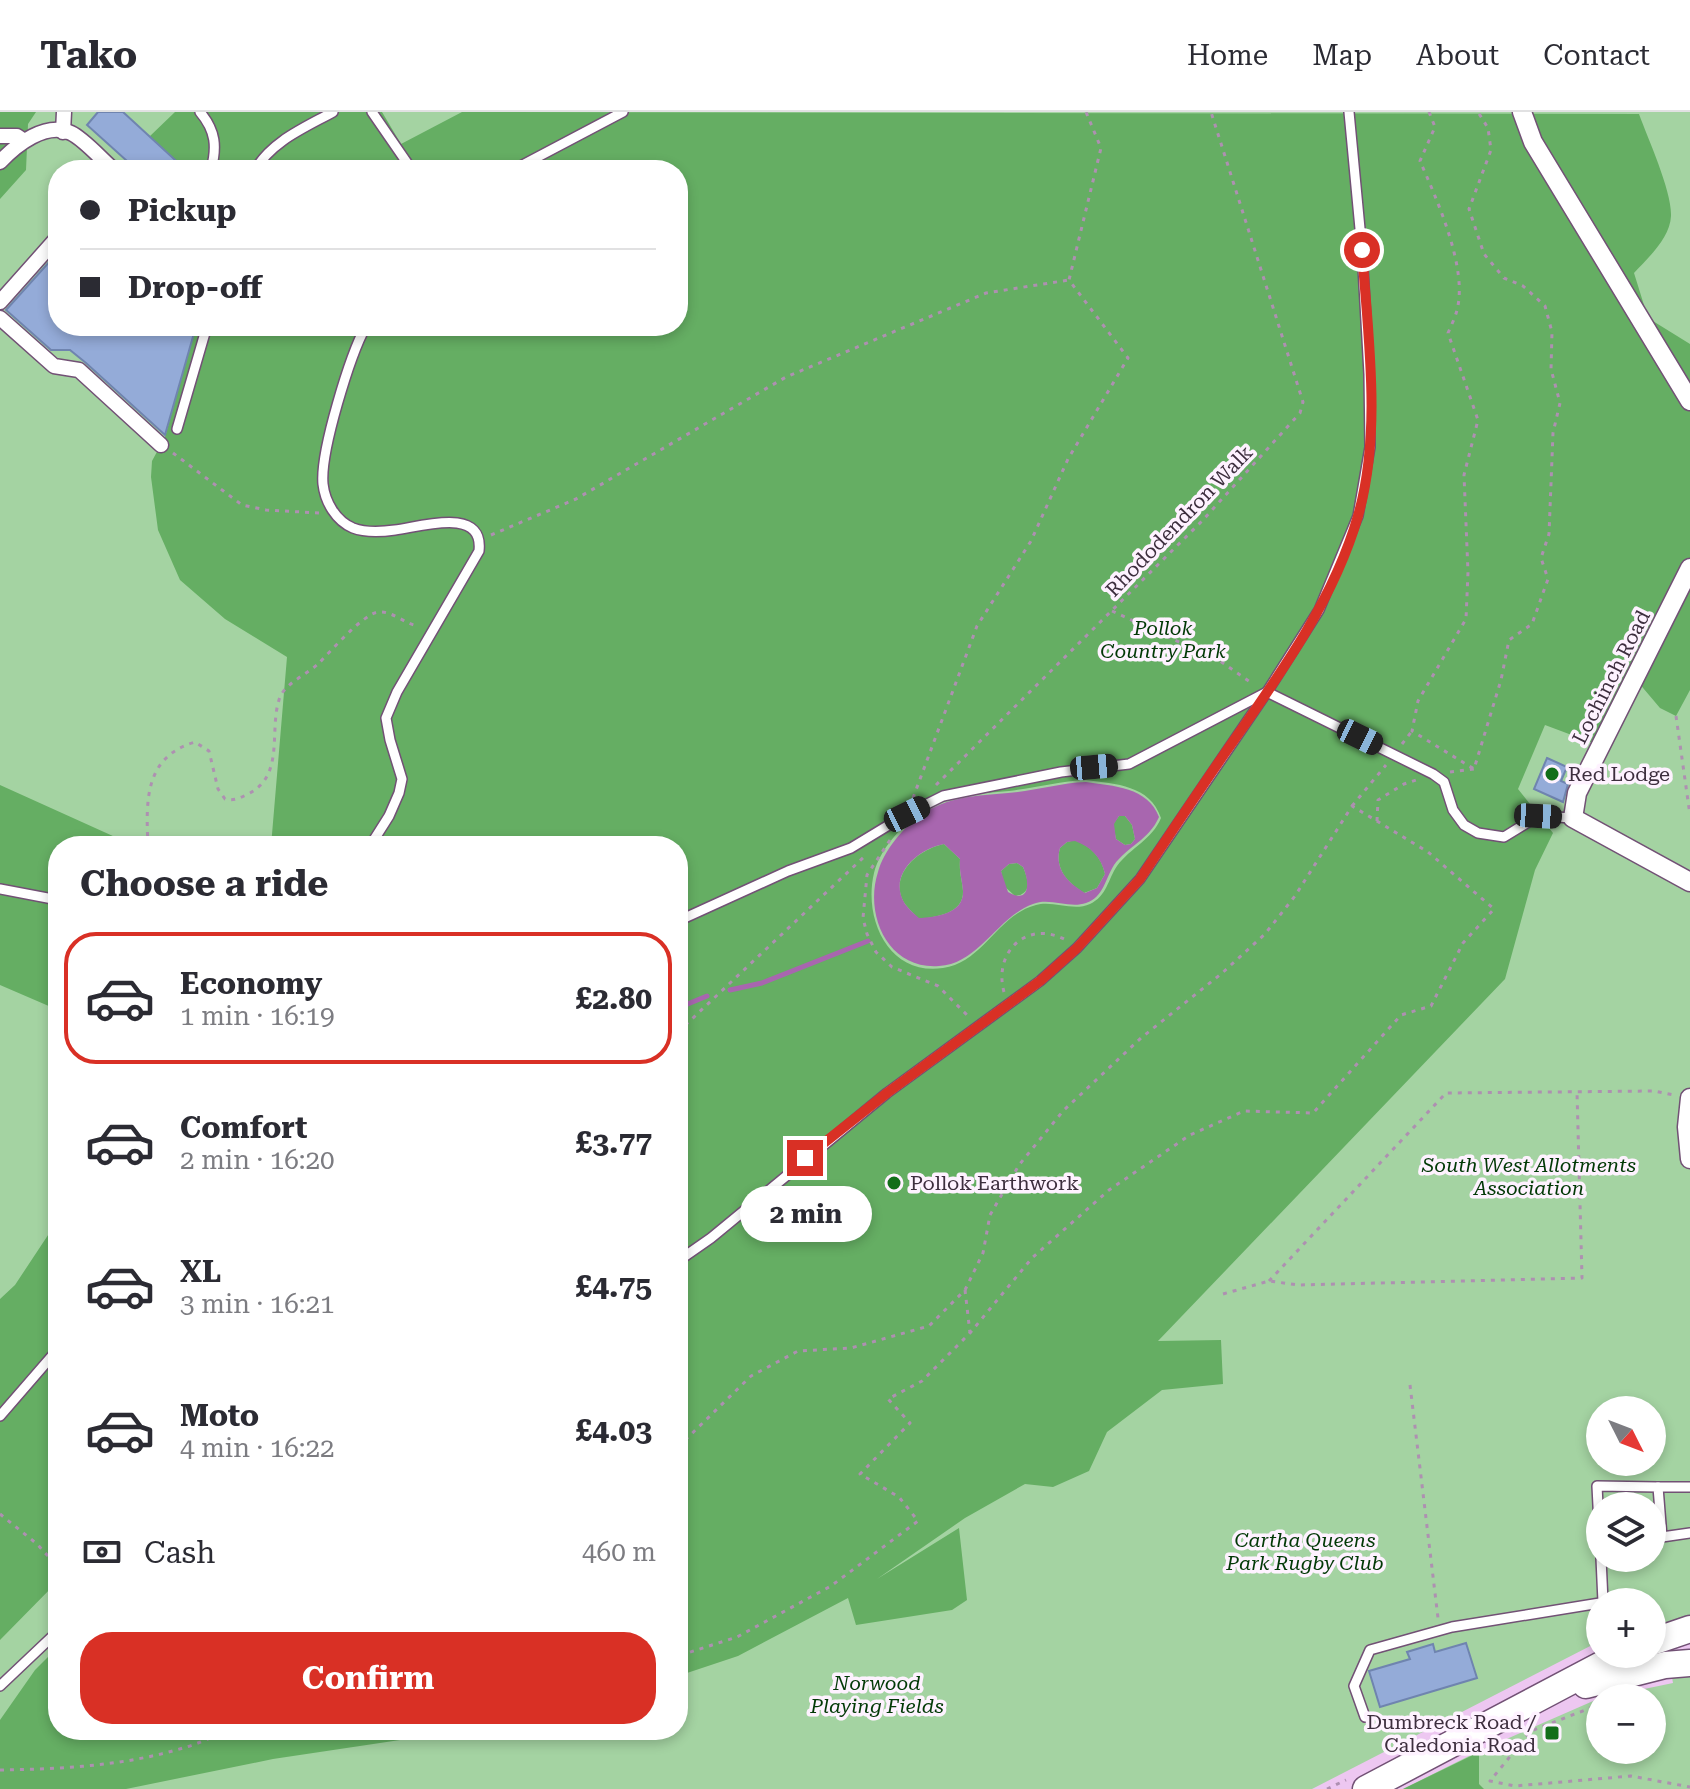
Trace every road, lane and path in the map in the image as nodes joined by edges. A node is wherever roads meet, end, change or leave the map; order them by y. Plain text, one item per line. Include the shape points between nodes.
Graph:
1 (64, 112) edge
2 (200, 112) edge
3 (333, 112) edge
4 (372, 112) edge
5 (623, 112) edge
6 (1086, 112) edge
7 (1211, 112) edge
8 (1349, 112) edge
9 (1429, 112) edge
10 (1478, 112) edge
11 (1522, 112) edge
12 (63, 132) junction
13 (0, 136) edge
14 (23, 140) junction
15 (102, 160) edge
16 (213, 160) edge
17 (261, 160) edge
18 (405, 160) edge
19 (532, 160) edge
20 (0, 162) edge
21 (48, 248) edge
22 (1069, 280) junction
23 (0, 302) edge
24 (0, 318) edge
25 (204, 336) edge
26 (360, 336) edge
27 (1690, 401) edge
28 (177, 429) dead end
29 (165, 448) joint
30 (334, 512) junction
31 (480, 540) junction
32 (1690, 568) edge
33 (1112, 611) junction
34 (435, 626) junction
35 (1267, 692) junction
36 (1676, 716) dead end
37 (1412, 731) junction
38 (1395, 753) junction
39 (1474, 769) junction
40 (1433, 774) junction
41 (1352, 806) junction
42 (907, 814) junction
43 (1690, 815) edge
44 (1573, 818) junction
45 (1377, 821) junction
46 (148, 836) edge
47 (376, 836) edge
48 (867, 853) dead end
49 (1690, 882) edge
50 (0, 889) edge
51 (48, 898) edge
52 (688, 916) edge
53 (1077, 948) junction
54 (1013, 1001) junction
55 (688, 1023) edge
56 (978, 1028) junction
57 (1577, 1092) junction
58 (1690, 1099) edge
59 (1690, 1159) edge
60 (688, 1254) edge
61 (1269, 1281) junction
62 (965, 1290) junction
63 (1223, 1294) dead end
64 (970, 1333) junction
65 (48, 1361) edge
66 (1410, 1385) dead end
67 (0, 1416) edge
68 (688, 1437) edge
69 (1658, 1487) junction
70 (1690, 1487) edge
71 (1597, 1492) edge
72 (0, 1514) edge
73 (1690, 1533) edge
74 (48, 1556) edge
75 (1586, 1606) edge
76 (1690, 1629) edge
77 (1439, 1630) junction
78 (1666, 1637) edge
79 (48, 1640) edge
80 (688, 1653) edge
81 (1690, 1663) edge
82 (1595, 1668) edge
83 (0, 1686) edge
84 (1540, 1697) junction
85 (1586, 1709) edge
86 (1365, 1717) dead end
87 (203, 1740) edge
88 (0, 1770) edge
89 (1690, 1787) edge
90 (1366, 1789) edge

1 - 12 street
2 - 16 lane via 216,141
3 - 17 lane via 278,143
4 - 18 lane
5 - 19 lane
6 - 22 path via 1101,148
7 - 33 path, Rhododendron Walk via 1303,402 1300,413 1202,521
8 - 35 lane via 1362,250 1370,447 1358,516 1338,567 1319,610
9 - 37 path via 1435,127 1420,161 1458,269 1458,309 1448,333 1478,420 1464,475 1466,619 1418,701
10 - 39 path via 1488,128 1491,150 1469,209 1484,254 1504,278 1523,286 1545,306 1560,403 1553,433 1549,534 1541,558 1548,579 1532,624 1509,640
11 - 27 street via 1533,142
12 - 14 street
12 - 15 street
13 - 14 street
14 - 20 street
21 - 23 street
22 - 31 path via 986,293 786,377 576,499
22 - 42 path via 1128,358 1068,459 1031,541 977,626
24 - 29 street via 54,366 79,370
25 - 28 lane
26 - 30 lane via 328,443 323,484
29 - 30 path via 242,505
30 - 31 lane via 341,521 370,532 445,522 469,527
31 - 34 lane via 479,551
32 - 44 street, Lochinch Road via 1577,793
33 - 35 path via 1220,661
33 - 42 path, Rhododendron Walk
34 - 46 path via 414,626 379,612 368,616 279,698 266,780 246,795 225,799 209,751 195,742 174,749 152,779
34 - 47 lane via 386,718 402,779
35 - 38 lane
35 - 42 lane via 1129,764 987,786 943,796
35 - 53 lane via 1140,879
36 - 43 path
37 - 38 path
37 - 39 path
38 - 40 lane
38 - 41 path
39 - 40 path
40 - 44 lane via 1444,782 1464,825 1478,833 1504,837 1538,816
40 - 45 path via 1378,800
41 - 45 path
41 - 62 path via 1265,934 1063,1111 1019,1165 990,1215 983,1253
42 - 52 lane via 851,848
42 - 56 path via 867,875 867,934 892,967 938,986
44 - 49 street
45 - 64 path via 1428,852 1494,909 1463,943 1431,1006 1401,1015 1313,1113 1244,1111 1190,1135 1109,1190 1032,1258
48 - 55 path
50 - 51 lane
53 - 54 lane
53 - 54 path via 1055,934 1020,940 1002,965 1004,992
54 - 56 lane
56 - 60 lane via 887,1093
57 - 58 path via 1654,1091
57 - 61 path via 1446,1093
57 - 61 path via 1582,1278 1299,1285
58 - 59 street
61 - 63 path
62 - 64 path
62 - 68 path via 929,1326 851,1348 798,1351 751,1376
64 - 80 path via 922,1381 888,1399 910,1423 860,1474 899,1497 918,1521 831,1586 737,1637
65 - 67 lane
66 - 77 path
69 - 70 lane
69 - 71 lane via 1597,1486
69 - 73 lane via 1662,1537
72 - 74 path
75 - 77 lane
76 - 78 main road
77 - 86 lane via 1370,1650 1354,1686
79 - 83 lane
81 - 84 main road
82 - 84 main road
84 - 90 main road
85 - 89 path via 1531,1731 1490,1781 1515,1786 1631,1776
87 - 88 path via 118,1763

